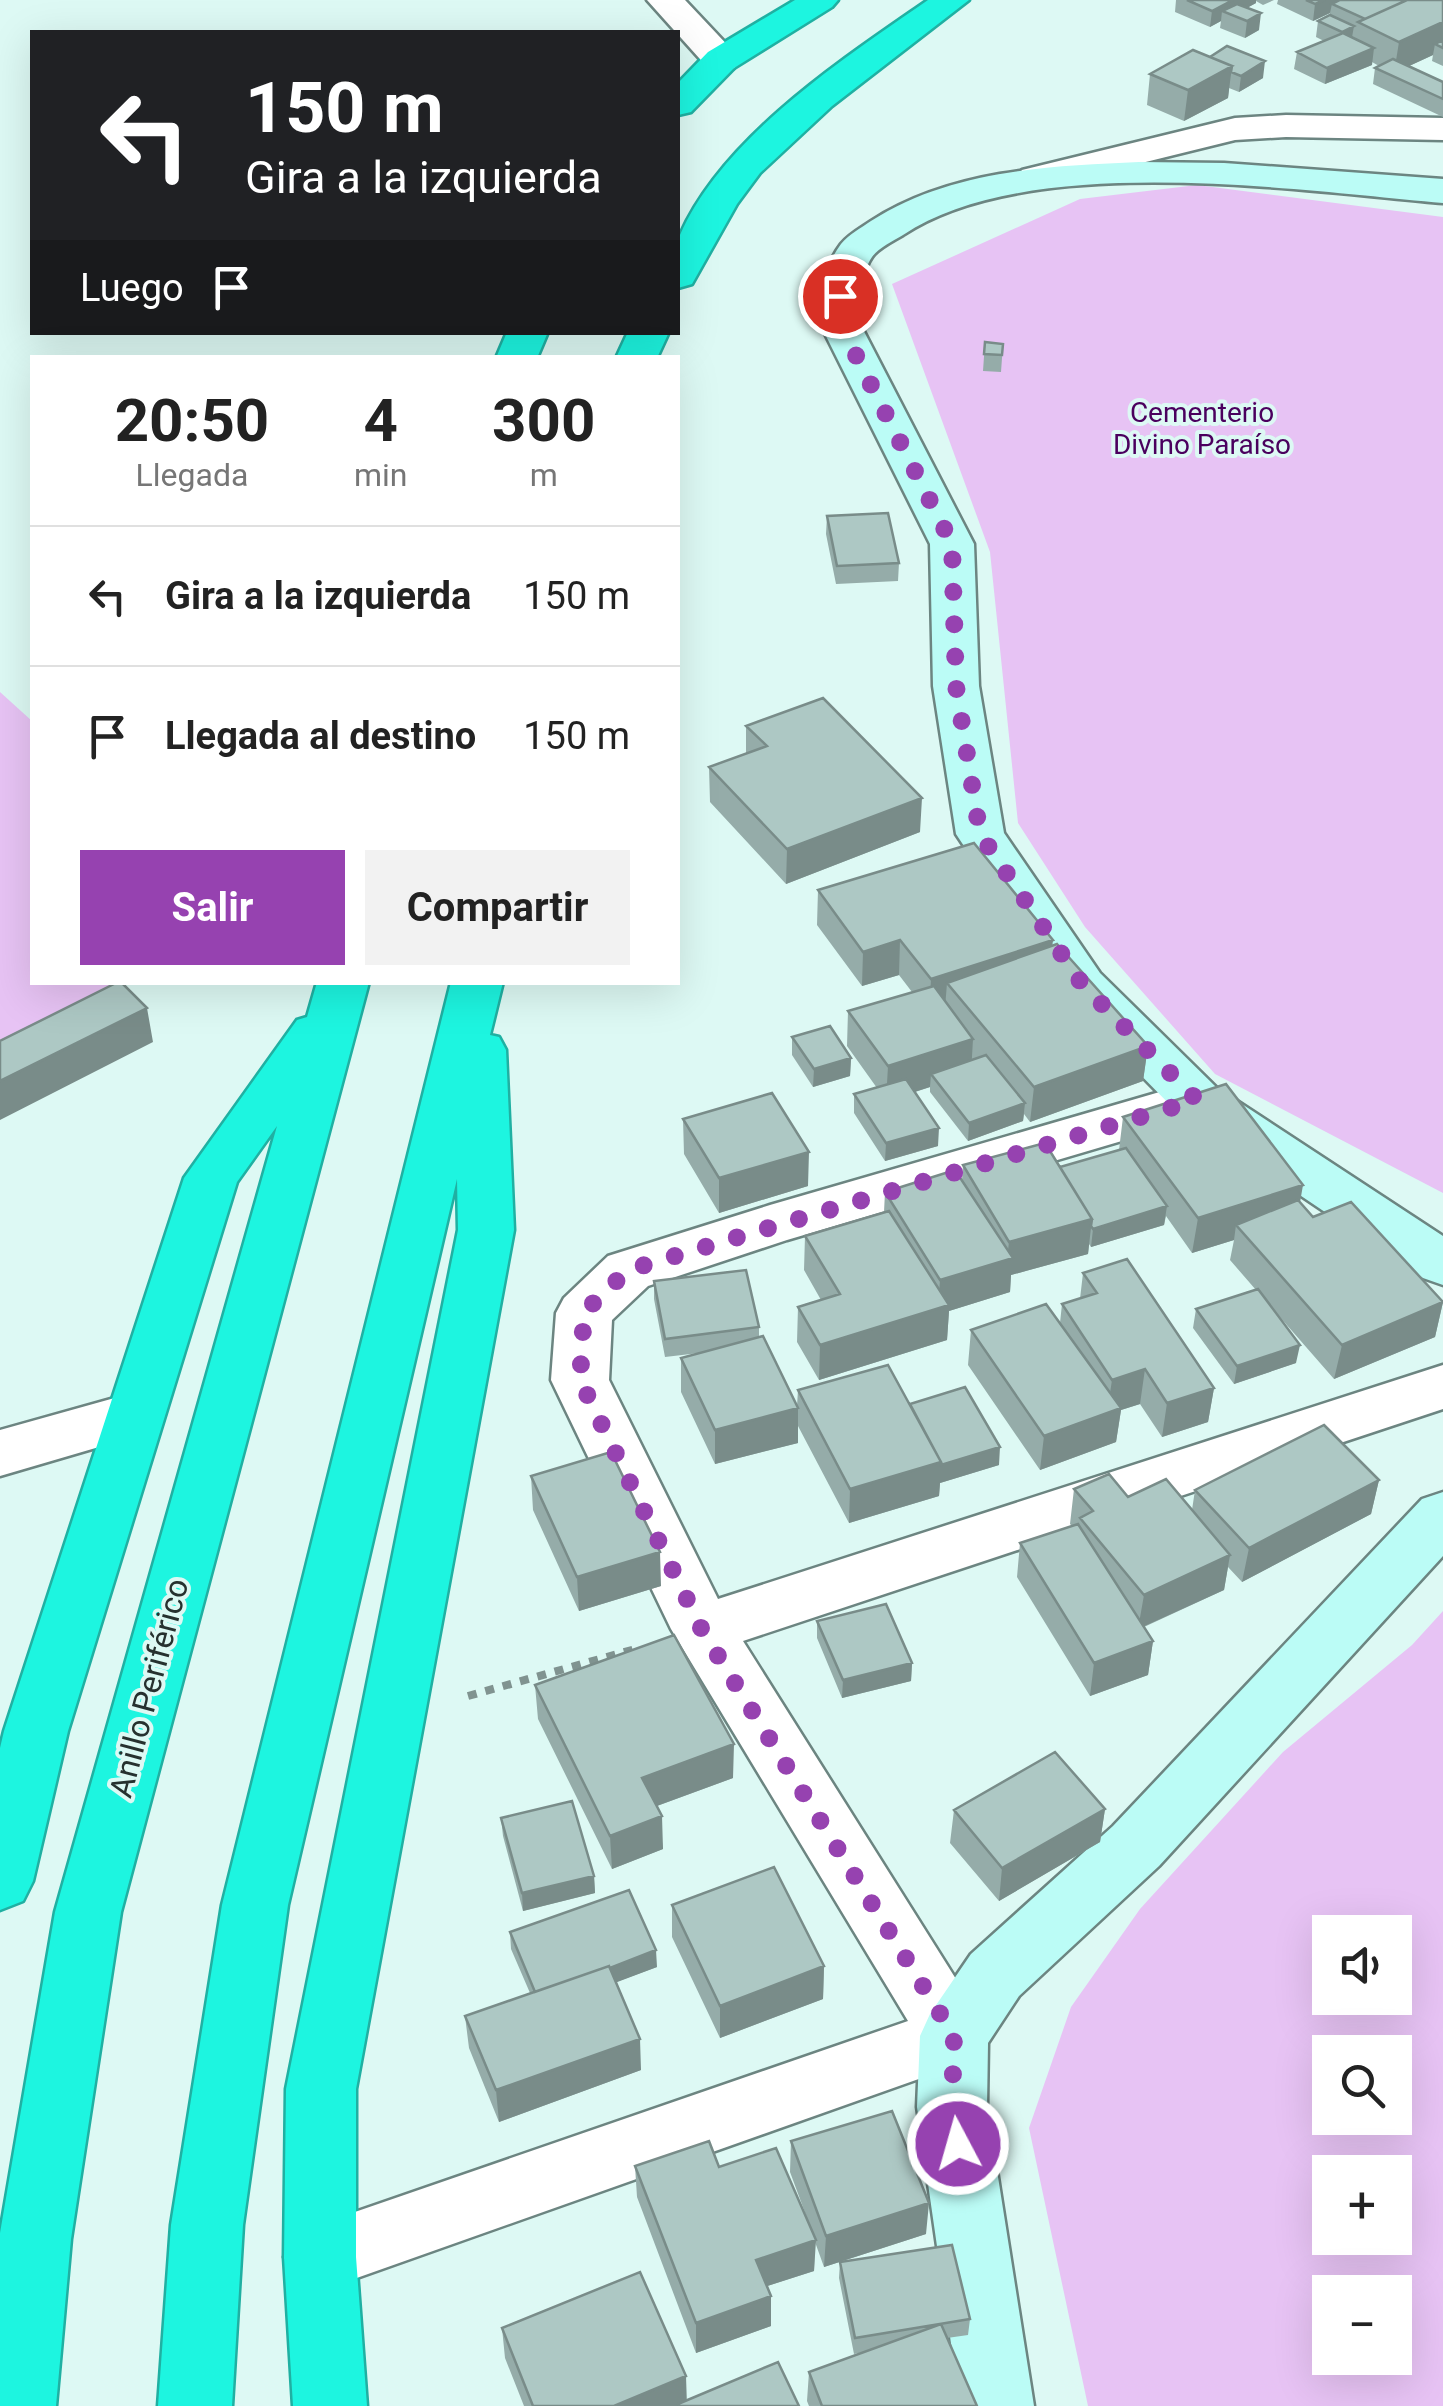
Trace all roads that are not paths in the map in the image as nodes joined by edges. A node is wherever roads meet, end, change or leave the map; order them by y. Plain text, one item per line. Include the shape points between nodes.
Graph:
1 (665, 0) edge
2 (820, 0) edge
3 (951, 0) edge
4 (720, 60) junction
5 (680, 102) edge
6 (1443, 129) edge
7 (1036, 178) junction
8 (1443, 191) edge
9 (680, 272) edge
10 (476, 985) edge
11 (477, 985) edge
12 (340, 992) edge
13 (1197, 1100) junction
14 (1443, 1264) edge
15 (1443, 1386) edge
16 (136, 1414) junction
17 (0, 1453) edge
18 (1443, 1516) edge
19 (702, 1630) junction
20 (0, 1881) edge
21 (954, 2036) junction
22 (320, 2257) junction
23 (19, 2406) edge
24 (196, 2406) edge
25 (330, 2406) edge
26 (997, 2406) edge

1 - 4 street
2 - 4 highway
3 - 9 highway via 855,66 746,167
4 - 5 highway
6 - 7 street via 1235,130
7 - 8 street via 1255,174
7 - 13 street via 968,192 894,220 858,247 836,316 952,544 956,686 980,834 1082,984
10 - 24 highway via 255,1905 207,2225
11 - 22 highway via 486,1230 321,2089
12 - 16 highway via 210,1178
12 - 23 highway, Anillo Periférico via 88,1912 35,2239
13 - 14 street
13 - 19 street via 628,1270 584,1312 580,1380
15 - 19 street
16 - 17 street
16 - 20 highway via 36,1732
18 - 21 street via 1136,1846 995,1975
19 - 21 street
21 - 22 street
21 - 26 street via 952,2107
22 - 25 highway

